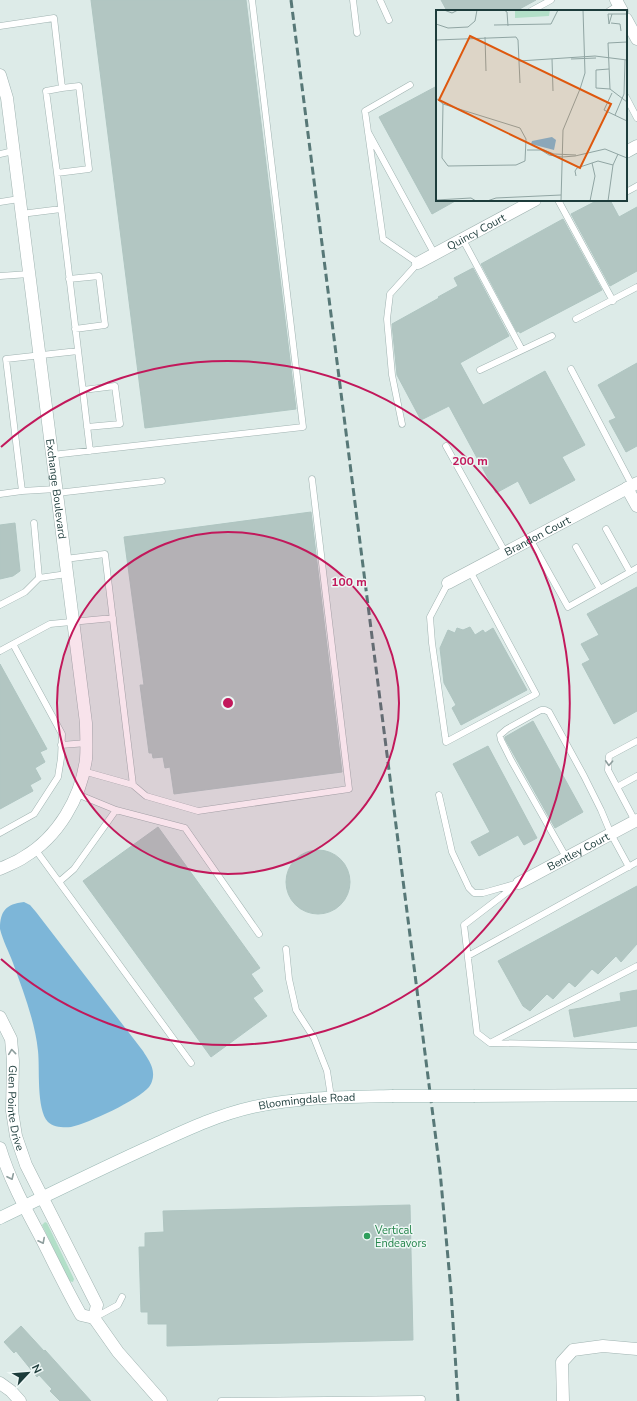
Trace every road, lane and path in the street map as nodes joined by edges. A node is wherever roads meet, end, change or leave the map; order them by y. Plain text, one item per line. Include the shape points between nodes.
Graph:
1 (252, 0) edge
2 (353, 0) edge
3 (380, 0) edge
4 (551, 0) edge
5 (533, 10) edge
6 (389, 20) dead end
7 (627, 20) edge
8 (0, 26) edge
9 (357, 33) dead end
10 (637, 39) edge
11 (0, 75) edge
12 (410, 85) dead end
13 (62, 88) junction
14 (627, 99) edge
15 (637, 118) edge
16 (368, 132) junction
17 (637, 146) edge
18 (13, 151) junction
19 (627, 151) edge
20 (0, 154) edge
21 (57, 173) junction
22 (637, 186) edge
23 (628, 191) dead end
24 (19, 199) junction
25 (533, 201) edge
26 (559, 201) edge
27 (0, 202) edge
28 (61, 209) junction
29 (21, 214) junction
30 (462, 238) junction
31 (434, 253) junction
32 (418, 263) junction
33 (29, 274) junction
34 (0, 276) edge
35 (69, 279) junction
36 (637, 287) edge
37 (613, 300) junction
38 (576, 319) dead end
39 (75, 329) junction
40 (552, 336) dead end
41 (522, 350) junction
42 (78, 351) junction
43 (39, 355) junction
44 (571, 369) dead end
45 (480, 370) dead end
46 (82, 390) junction
47 (402, 424) dead end
48 (87, 427) junction
49 (446, 446) dead end
50 (90, 451) junction
51 (52, 455) junction
52 (312, 479) dead end
53 (162, 482) dead end
54 (632, 485) edge
55 (22, 491) junction
56 (56, 491) junction
57 (0, 494) edge
58 (637, 506) edge
59 (34, 523) dead end
60 (606, 529) dead end
61 (530, 539) junction
62 (576, 547) dead end
63 (505, 552) junction
64 (65, 558) junction
65 (637, 568) edge
66 (470, 571) junction
67 (630, 572) junction
68 (67, 574) junction
69 (39, 578) junction
70 (448, 583) joint
71 (600, 588) junction
72 (0, 605) edge
73 (112, 618) junction
74 (73, 621) junction
75 (13, 644) junction
76 (0, 651) edge
77 (637, 741) edge
78 (87, 743) junction
79 (61, 745) junction
80 (83, 771) junction
81 (637, 776) edge
82 (133, 785) junction
83 (617, 786) junction
84 (77, 794) junction
85 (439, 795) dead end
86 (116, 810) junction
87 (636, 820) edge
88 (0, 832) edge
89 (611, 834) junction
90 (35, 849) junction
91 (566, 857) junction
92 (637, 862) edge
93 (629, 867) junction
94 (0, 869) edge
95 (59, 882) junction
96 (519, 884) junction
97 (259, 934) dead end
98 (286, 949) dead end
99 (468, 956) junction
100 (637, 966) edge
101 (0, 1017) edge
102 (490, 1043) junction
103 (637, 1046) edge
104 (191, 1063) dead end
105 (637, 1094) edge
106 (331, 1097) junction
107 (0, 1148) edge
108 (42, 1197) junction
109 (24, 1206) junction
110 (0, 1218) edge
111 (86, 1284) junction
112 (68, 1292) junction
113 (122, 1297) dead end
114 (94, 1318) junction
115 (637, 1350) edge
116 (0, 1383) edge
117 (422, 1399) dead end
118 (322, 1400) edge
119 (20, 1401) edge
120 (161, 1401) edge
121 (221, 1401) edge
122 (563, 1401) edge

1 - 50 lane via 303,427
2 - 9 lane
3 - 6 lane
4 - 5 lane
7 - 10 street
8 - 13 lane via 54,18
11 - 18 street, Exchange Boulevard via 7,98
12 - 16 lane via 365,111
13 - 21 lane via 46,91
13 - 21 lane via 79,86 89,169
14 - 15 lane
16 - 31 lane
16 - 32 lane via 383,239
17 - 19 street
18 - 20 lane
18 - 24 street, Exchange Boulevard
21 - 28 lane
22 - 23 lane
24 - 27 lane
24 - 29 street, Exchange Boulevard
25 - 30 street, Quincy Court
26 - 37 lane
28 - 29 lane
28 - 35 lane
29 - 33 street, Exchange Boulevard
30 - 31 street, Quincy Court
30 - 41 lane
31 - 32 street, Quincy Court
32 - 47 lane via 390,294 387,319 392,375
33 - 34 lane
33 - 43 street, Exchange Boulevard
35 - 39 lane
35 - 39 lane via 98,276 105,325
36 - 37 lane
37 - 38 lane
39 - 42 lane
40 - 41 lane
41 - 45 lane
42 - 43 lane
42 - 46 lane
43 - 51 street, Exchange Boulevard
43 - 55 lane via 6,359
44 - 54 lane
46 - 48 lane
46 - 48 lane via 115,386 120,424
48 - 50 lane
49 - 63 lane
50 - 51 lane
51 - 56 street, Exchange Boulevard
52 - 82 lane via 349,789 198,811 146,796
53 - 56 lane
54 - 58 street
54 - 61 street, Brandon Court
55 - 56 lane
55 - 57 lane
56 - 64 street, Exchange Boulevard
59 - 69 lane
60 - 67 lane
61 - 63 street, Brandon Court
61 - 71 lane via 568,607
62 - 71 lane
63 - 66 street, Brandon Court
64 - 68 street, Exchange Boulevard
64 - 73 lane via 105,554
65 - 67 lane
66 - 70 street, Brandon Court
66 - 70 lane via 536,694 446,742 430,617
67 - 71 lane
68 - 69 lane
68 - 74 street, Exchange Boulevard
69 - 72 lane via 25,592
73 - 74 lane
73 - 82 lane
74 - 75 lane via 50,624
74 - 78 street, Exchange Boulevard
75 - 76 lane
75 - 79 lane via 62,734
77 -> 83 lane via 609,756 608,770
78 - 79 lane
78 - 80 street, Exchange Boulevard
79 - 88 lane via 58,777 34,814
80 - 82 lane
80 - 84 street, Exchange Boulevard
81 - 83 lane
83 - 87 lane
84 - 86 lane
84 - 90 street, Exchange Boulevard via 61,822
85 - 96 lane via 452,852 469,888 474,893 483,893
86 - 95 lane via 74,869
86 - 97 lane via 185,828
87 - 89 street, Bentley Court
89 - 91 street, Bentley Court
89 - 91 lane via 588,782 549,712 541,710 500,735
89 - 93 lane
90 - 94 street, Exchange Boulevard
90 - 95 lane
91 - 96 street, Bentley Court
92 - 93 lane
93 - 99 lane
95 - 104 lane
96 - 99 lane via 464,925
98 - 106 lane via 296,1010 314,1038 327,1071
99 - 102 lane via 477,1033
100 - 102 lane
108 -> 101 street, Glen Pointe Drive via 26,1165 16,1136 12,1111 11,1039
102 - 103 lane
105 - 106 street, Bloomingdale Road, bridge
106 - 108 street, Bloomingdale Road via 270,1103 226,1114 184,1130
107 -> 109 street, Glen Pointe Drive
108 - 109 street, Bloomingdale Road
108 - 111 street, Glen Pointe Drive
109 - 110 street, Bloomingdale Road
109 -> 112 street, Glen Pointe Drive
111 - 112 street
111 - 114 street, Glen Pointe Drive via 97,1305
112 - 114 street, Glen Pointe Drive via 81,1315
113 - 114 lane via 118,1305
114 - 120 street via 118,1352
115 - 122 street via 603,1346 573,1350 562,1362
116 - 119 street
117 - 118 lane
118 - 121 lane

